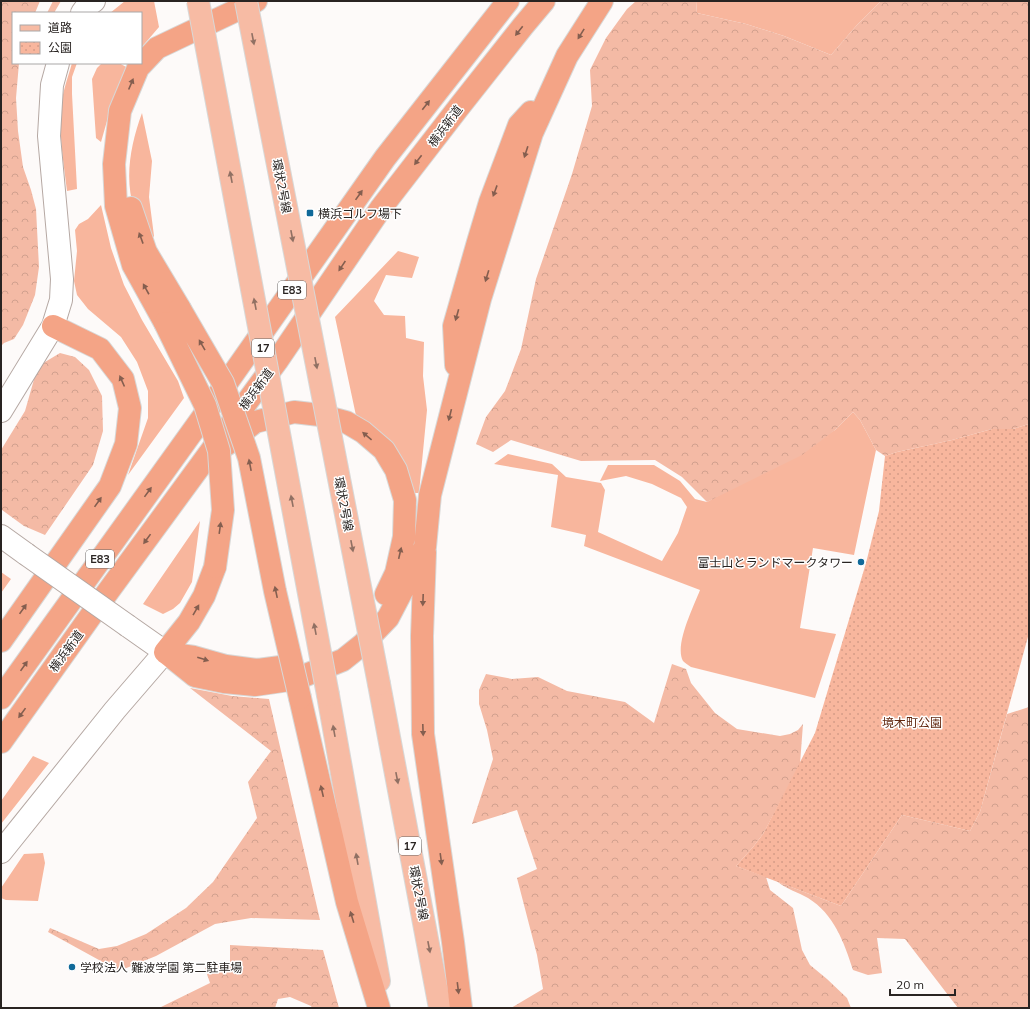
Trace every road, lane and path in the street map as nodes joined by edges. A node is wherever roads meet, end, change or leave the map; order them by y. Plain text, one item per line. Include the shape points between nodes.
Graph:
1 (94, 1) edge
2 (198, 1) edge
3 (253, 1) edge
4 (508, 1) edge
5 (544, 1) edge
6 (602, 1) edge
7 (83, 12) edge
8 (58, 64) edge
9 (142, 64) edge
10 (142, 64) edge
11 (173, 316) junction
12 (53, 326) junction
13 (1, 411) edge
14 (194, 474) junction
15 (1, 536) edge
16 (425, 547) junction
17 (1, 641) edge
18 (165, 652) junction
19 (1, 698) edge
20 (1, 742) edge
21 (1, 852) edge
22 (379, 1008) edge
23 (383, 1008) edge
24 (440, 1008) edge
25 (461, 1008) edge

1 - 7 street
23 -> 2 main road, 17, bridge via 328,695
10 -> 3 highway via 156,48
3 -> 24 main road, 環状2号線 / 17, bridge
19 -> 4 highway, E83 via 385,158
5 -> 14 highway, 横浜新道 / E83 via 382,208 277,361
6 -> 16 highway via 567,56 532,133 480,299 430,495
8 - 12 street via 52,85 50,136 62,279 61,300
11 -> 9 highway via 132,213 122,161 120,111
18 -> 11 highway, bridge via 190,622 204,596 215,567 223,510 219,451
22 -> 11 highway, bridge via 348,902 276,591 249,458 223,383
12 - 13 street
17 -> 12 highway via 110,486 126,444 130,408 123,379 100,349
18 -> 14 highway via 226,666 258,670 301,665 339,648 383,600 396,573 404,536 405,500 396,470 384,450 363,432 346,422 294,412 255,422 228,442
14 -> 20 highway, 横浜新道 / E83
15 - 18 street, bridge
16 - 18 highway via 388,618 363,644 343,660 296,680 255,685 202,678 195,676
16 -> 25 highway via 422,636 423,734
18 - 21 street

